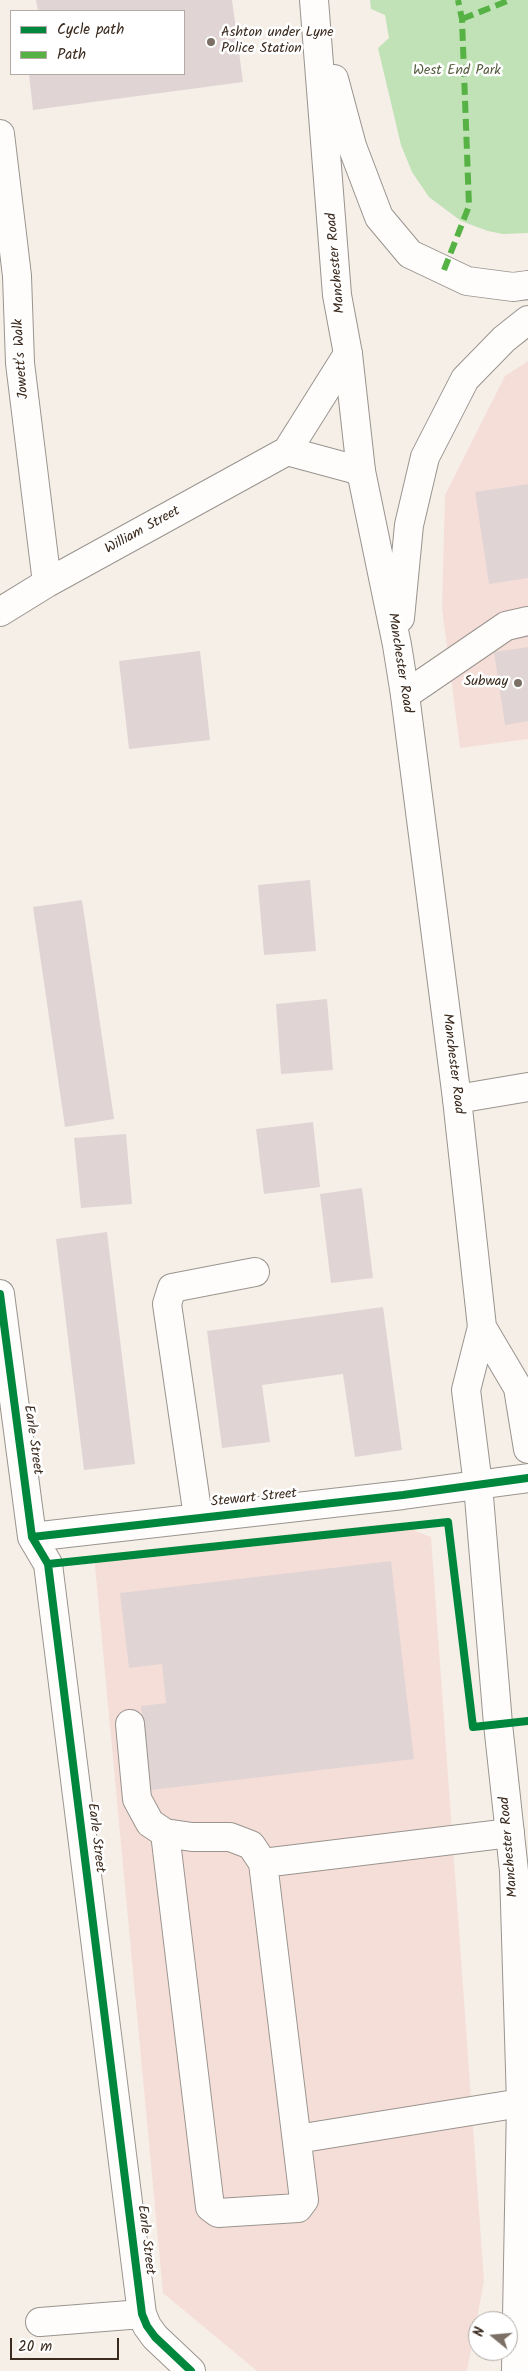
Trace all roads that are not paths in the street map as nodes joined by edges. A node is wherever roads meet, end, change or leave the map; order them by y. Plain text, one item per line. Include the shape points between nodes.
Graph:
1 (315, 6) edge
2 (0, 134) edge
3 (4, 203) edge
4 (528, 286) edge
5 (528, 320) edge
6 (348, 354) junction
7 (287, 451) junction
8 (361, 471) junction
9 (47, 584) junction
10 (0, 612) edge
11 (528, 621) edge
12 (397, 645) junction
13 (405, 695) junction
14 (528, 1087) edge
15 (456, 1099) junction
16 (255, 1272) dead end
17 (0, 1294) edge
18 (482, 1326) junction
19 (528, 1448) edge
20 (528, 1478) edge
21 (478, 1485) junction
22 (198, 1517) junction
23 (32, 1537) junction
24 (130, 1724) dead end
25 (165, 1833) junction
26 (510, 1833) junction
27 (263, 1863) junction
28 (525, 2100) edge
29 (297, 2138) junction
30 (142, 2314) junction
31 (40, 2322) dead end
32 (191, 2371) edge
33 (516, 2371) edge

1 - 4 main road via 352,146 379,217 410,254 467,281
1 - 6 main road, Manchester Road via 337,295
2 - 3 main road, Jowett's Walk
3 - 9 main road, Jowett's Walk via 18,276 20,363
5 - 12 main road via 504,338 465,379 425,457 409,526
6 - 7 main road, William Street
6 - 8 main road, Manchester Road
7 - 8 main road
7 - 9 main road, William Street
8 - 12 main road, Manchester Road
9 - 10 main road, William Street
11 - 13 main road via 506,626
12 - 13 main road, Manchester Road
13 - 15 main road, Manchester Road
14 - 15 main road
15 - 18 main road, Manchester Road
16 - 22 main road via 172,1288 167,1304
17 - 23 main road, Earle Street
18 - 19 main road, Manchester Road via 518,1388
18 - 21 main road, Manchester Road via 466,1390
20 - 21 main road, Stewart Street
21 - 22 main road, Stewart Street
21 - 26 main road, Manchester Road
22 - 23 main road, Stewart Street
23 - 30 main road, Earle Street via 48,1564
24 - 25 main road via 137,1799 150,1823
25 - 27 main road via 230,1837 251,1845
25 - 29 main road via 210,2207 218,2213 298,2208 304,2200
26 - 27 main road
26 - 28 main road, Manchester Road
27 - 29 main road
28 - 29 main road
28 - 33 main road, Manchester Road
30 - 31 main road
30 - 32 main road, Earle Street via 155,2337

